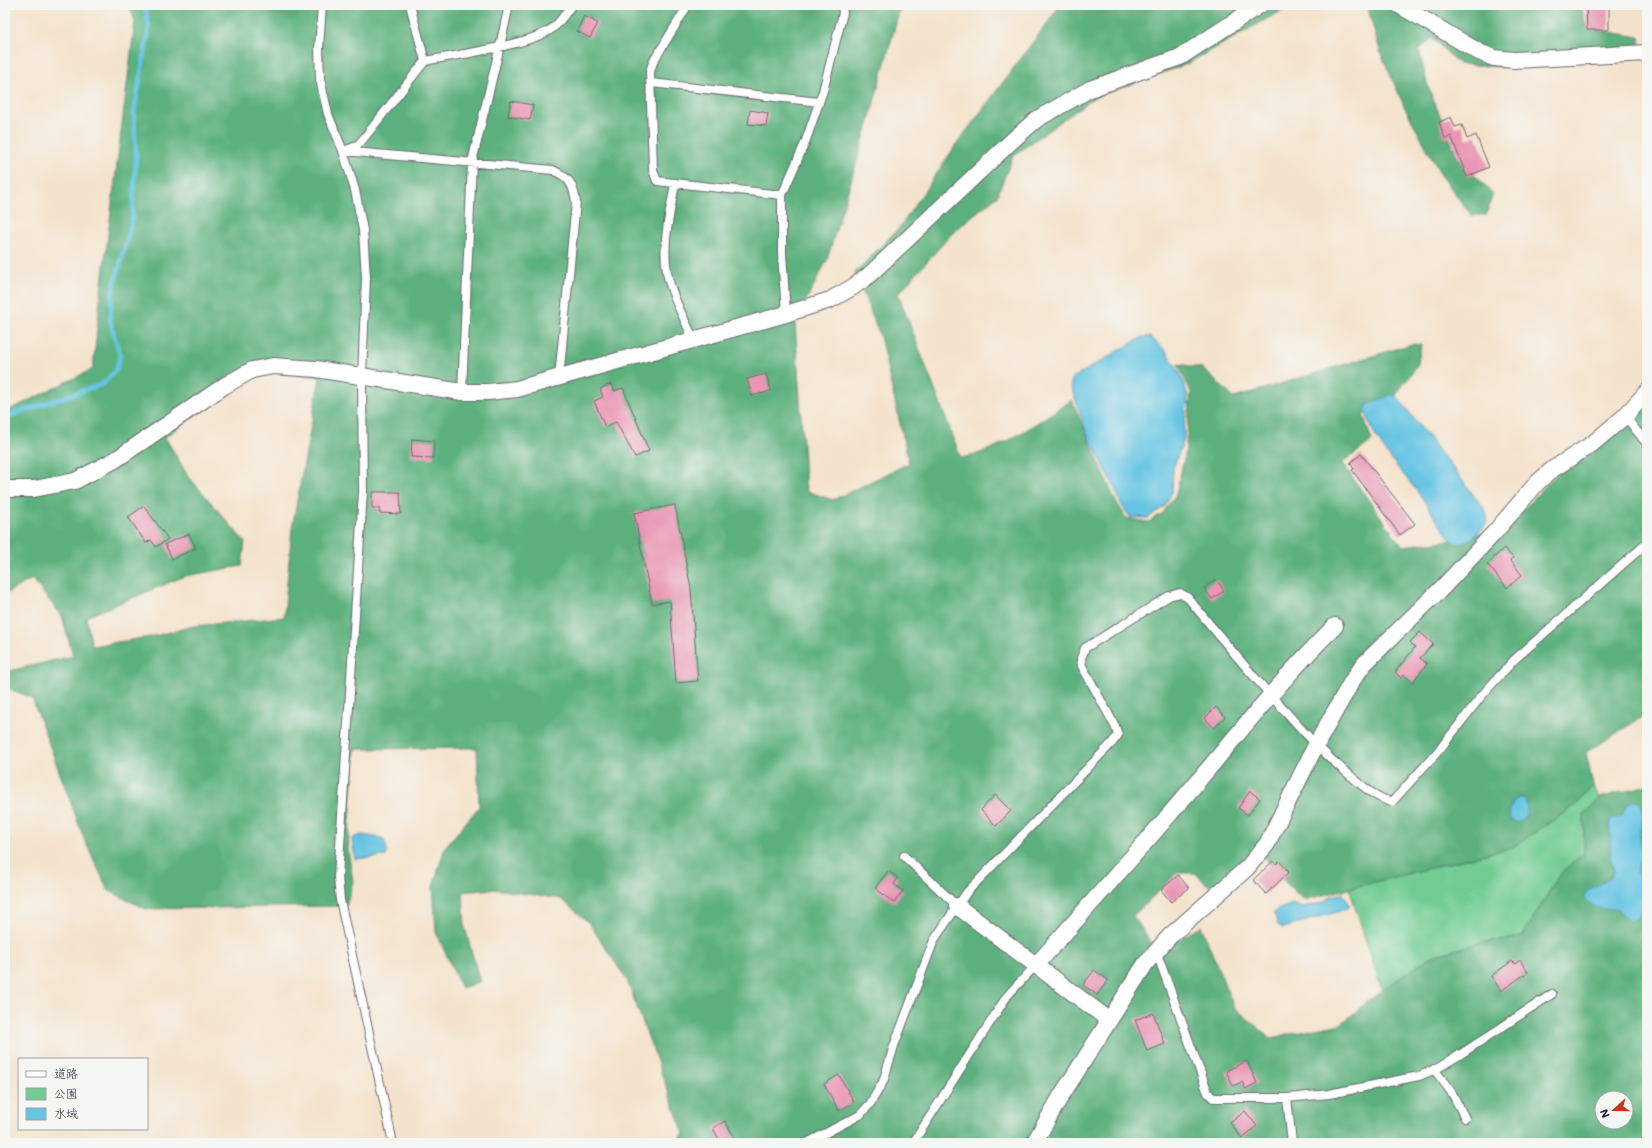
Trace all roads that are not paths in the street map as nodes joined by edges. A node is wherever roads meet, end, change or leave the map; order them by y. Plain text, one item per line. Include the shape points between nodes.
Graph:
1 (322, 5) edge
2 (410, 5) edge
3 (509, 5) edge
4 (572, 5) edge
5 (688, 5) edge
6 (839, 5) edge
7 (1260, 5) edge
8 (1399, 5) edge
9 (500, 46) junction
10 (1647, 53) edge
11 (425, 61) junction
12 (651, 83) junction
13 (819, 102) junction
14 (343, 151) junction
15 (472, 162) junction
16 (675, 184) junction
17 (782, 195) junction
18 (786, 314) junction
19 (694, 340) junction
20 (362, 376) junction
21 (559, 378) junction
22 (462, 392) junction
23 (1647, 392) edge
24 (1625, 416) junction
25 (1647, 444) edge
26 (5, 489) edge
27 (1647, 544) edge
28 (1335, 626) dead end
29 (1270, 696) junction
30 (1316, 745) junction
31 (904, 856) dead end
32 (957, 906) junction
33 (1156, 951) junction
34 (1036, 965) junction
35 (1552, 994) dead end
36 (1109, 1020) junction
37 (1434, 1069) junction
38 (1287, 1098) junction
39 (1465, 1118) dead end
40 (393, 1143) edge
41 (808, 1143) edge
42 (913, 1143) edge
43 (1034, 1143) edge
44 (1292, 1143) edge

1 - 14 lane via 320,79 328,114
2 - 11 lane
3 - 9 lane
4 - 9 lane via 554,27 542,34
5 - 12 lane via 653,62 650,72
6 - 13 lane via 842,6 843,13
7 - 18 street via 1180,57 1090,89 1037,119 868,276 830,300
8 - 10 street via 1467,46 1494,58 1514,60
9 - 11 lane
9 - 15 lane
11 - 14 lane via 357,146
12 - 13 lane
12 - 16 lane via 653,170 657,181
13 - 17 lane
14 - 15 lane
14 - 20 lane via 355,190 363,230 366,278
15 - 21 lane via 553,170 564,175 574,187 576,202
15 - 22 lane
16 - 17 lane
16 - 19 lane via 667,229 667,272 672,291
17 - 18 lane
18 - 19 street
19 - 21 street
20 - 22 street
20 - 26 street via 272,366 252,370 224,386 115,460 75,481 34,489
20 - 40 lane via 363,492 338,877 340,900
21 - 22 street via 517,389
23 - 24 street
24 - 25 lane
24 - 30 street via 1592,444 1553,469 1537,484 1442,588 1406,625 1376,650 1352,681
27 - 30 lane via 1514,660 1392,802 1370,792
28 - 29 street
29 - 30 lane
29 - 32 lane via 1188,598 1180,594 1169,596 1085,648 1081,658 1082,666 1118,735 967,892
29 - 34 street
30 - 33 street via 1266,844 1247,868
31 - 32 lane
32 - 34 street
32 - 41 lane via 934,940 883,1082 870,1104 860,1115
33 - 36 street
33 - 38 lane via 1212,1098
34 - 36 street
34 - 42 lane via 1007,996
35 - 37 lane via 1462,1054
36 - 43 street
37 - 38 lane via 1419,1076 1373,1086
37 - 39 lane via 1452,1092
38 - 44 lane

